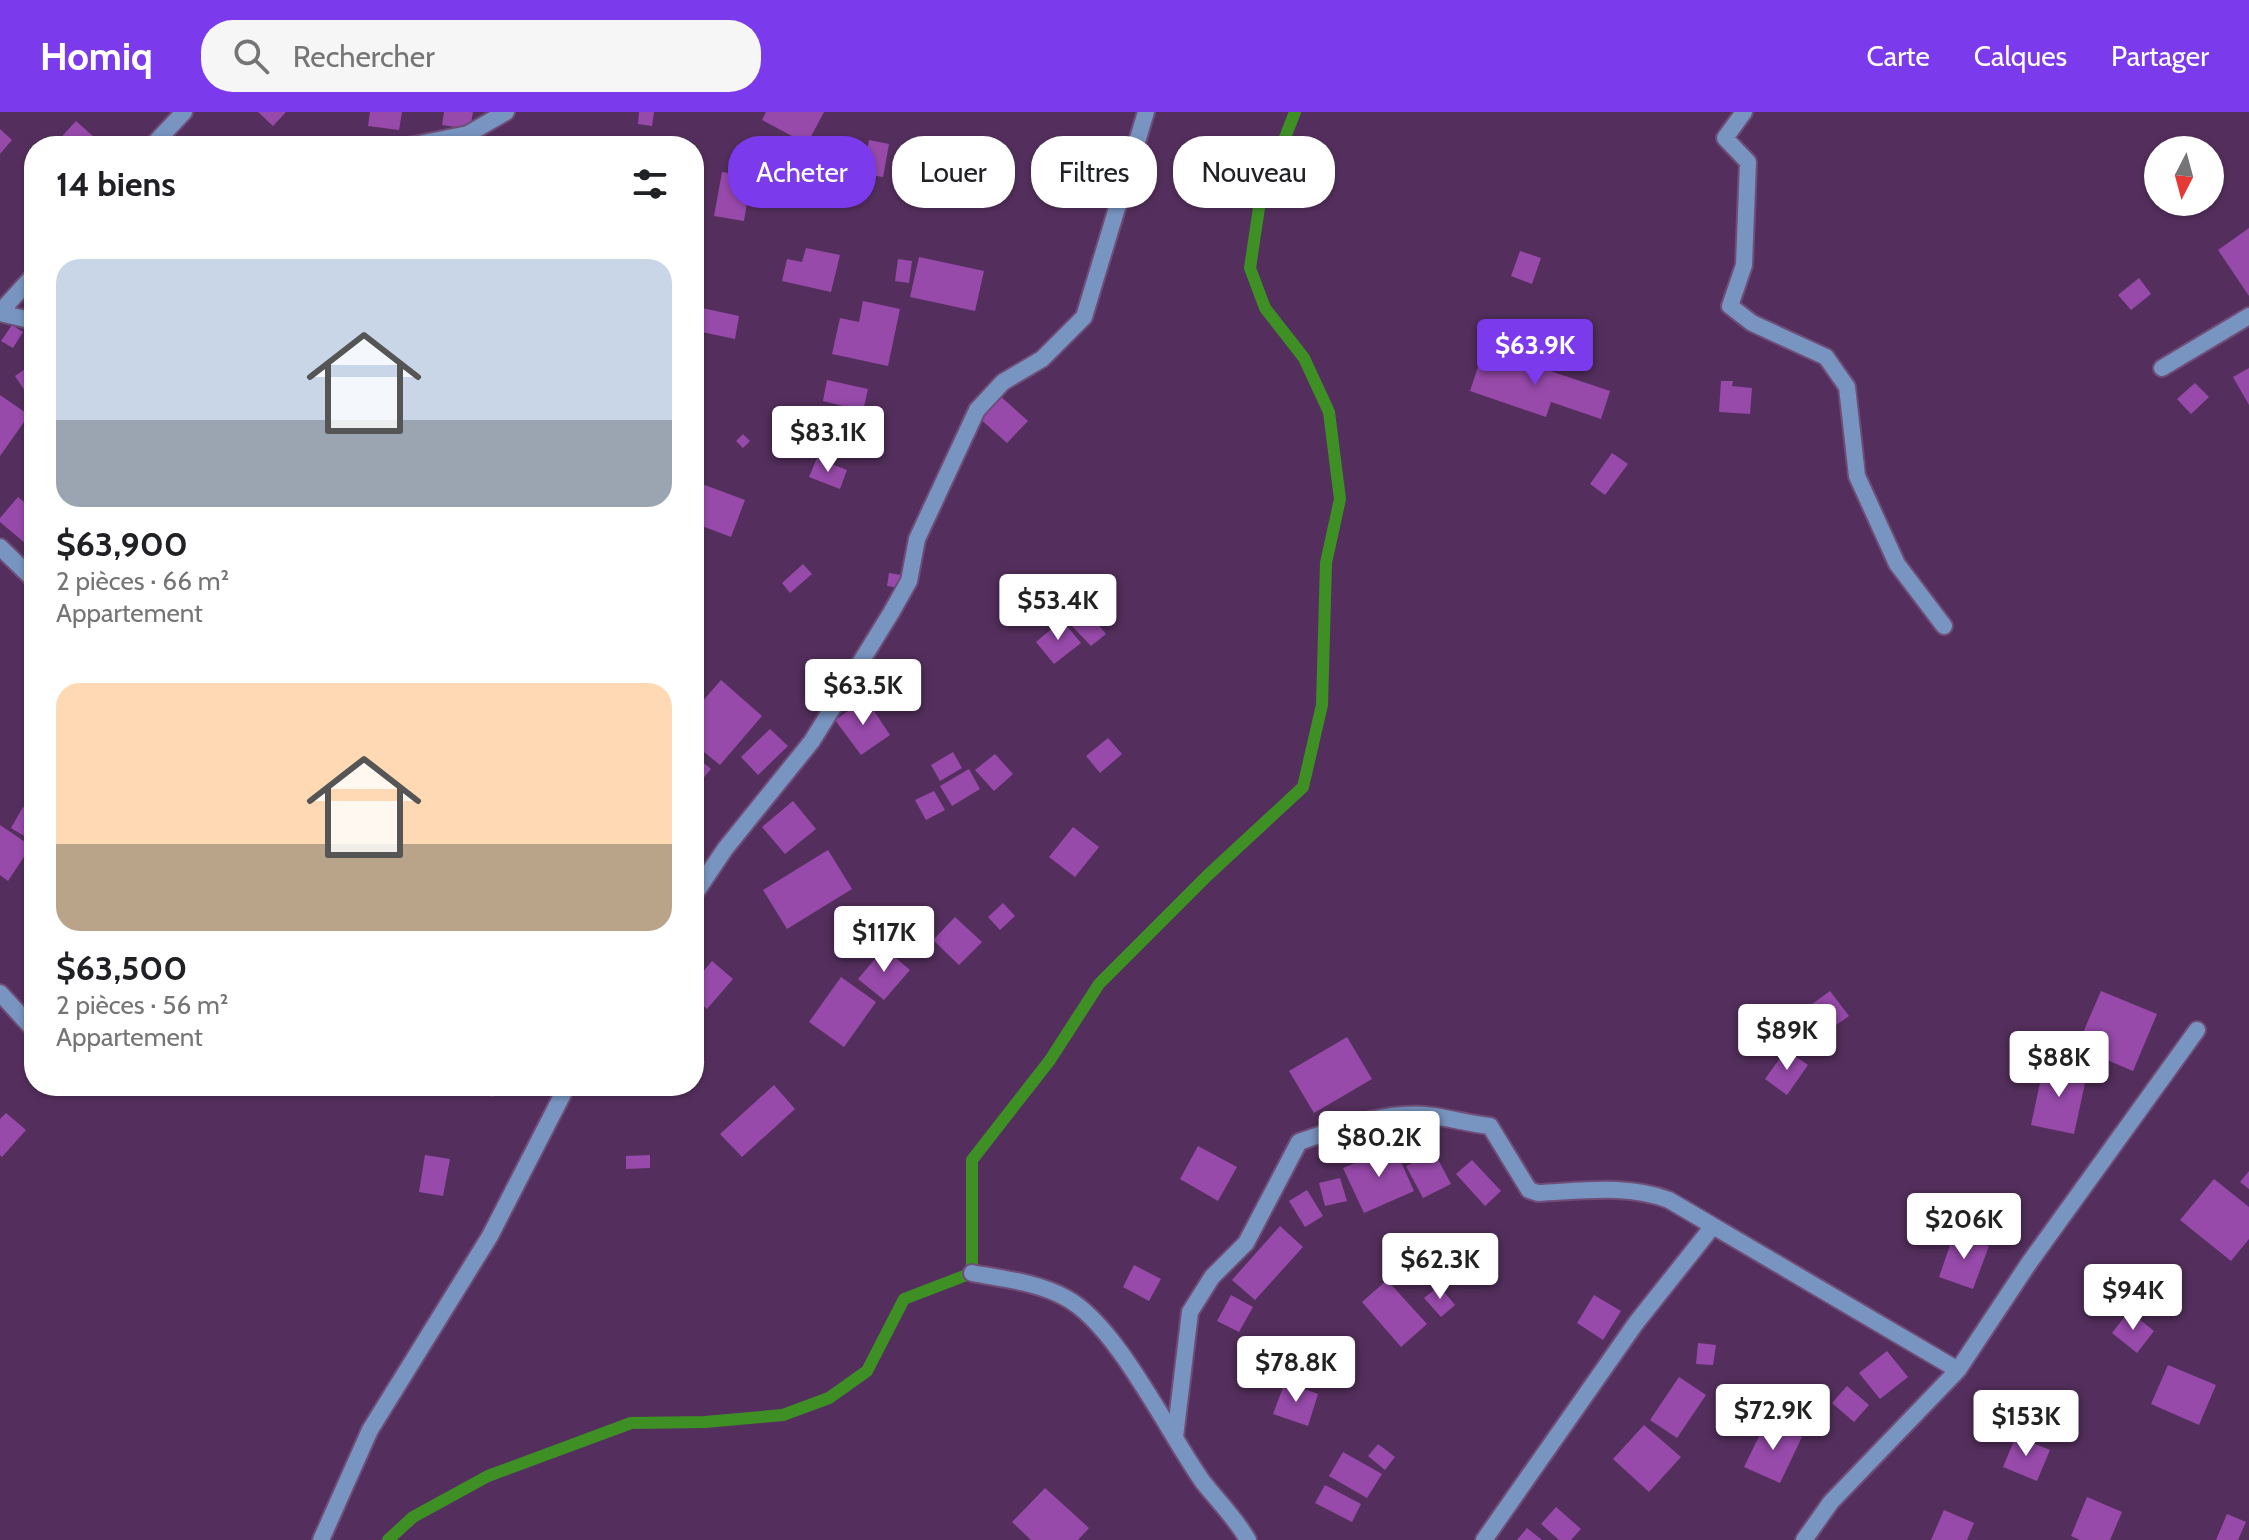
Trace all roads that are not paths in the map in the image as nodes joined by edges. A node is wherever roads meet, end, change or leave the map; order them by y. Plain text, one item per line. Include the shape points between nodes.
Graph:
1 (184, 112) edge
2 (506, 112) edge
3 (1146, 112) edge
4 (1744, 112) edge
5 (161, 136) edge
6 (458, 136) edge
7 (24, 286) edge
8 (0, 313) edge
9 (2249, 316) edge
10 (24, 319) edge
11 (2162, 368) dead end
12 (0, 547) edge
13 (24, 570) edge
14 (1944, 626) dead end
15 (704, 880) edge
16 (0, 993) edge
17 (24, 1019) edge
18 (2197, 1030) dead end
19 (562, 1096) edge
20 (1713, 1226) junction
21 (972, 1273) dead end
22 (1958, 1370) junction
23 (1175, 1437) junction
24 (321, 1540) edge
25 (1248, 1540) edge
26 (1484, 1540) edge
27 (1804, 1540) edge

1 - 5 street
2 - 6 street
3 - 15 street via 1084,317 1042,359 1003,382 977,410 917,539 909,581 891,613 812,741
4 - 14 street via 1725,138 1748,162 1744,265 1730,306 1752,323 1826,357 1847,387 1857,476 1897,564
7 - 8 street
8 - 10 street
9 - 11 street
12 - 13 street
16 - 17 street
18 - 22 street
19 - 24 street via 490,1236 370,1430
20 - 22 street
20 - 23 street via 1650,1193 1529,1190 1490,1126 1406,1116 1355,1122 1299,1142 1246,1243 1212,1277 1190,1312
20 - 26 street via 1636,1323
21 - 23 street via 1037,1285 1068,1299 1095,1320
22 - 27 street via 1831,1502
23 - 25 street

